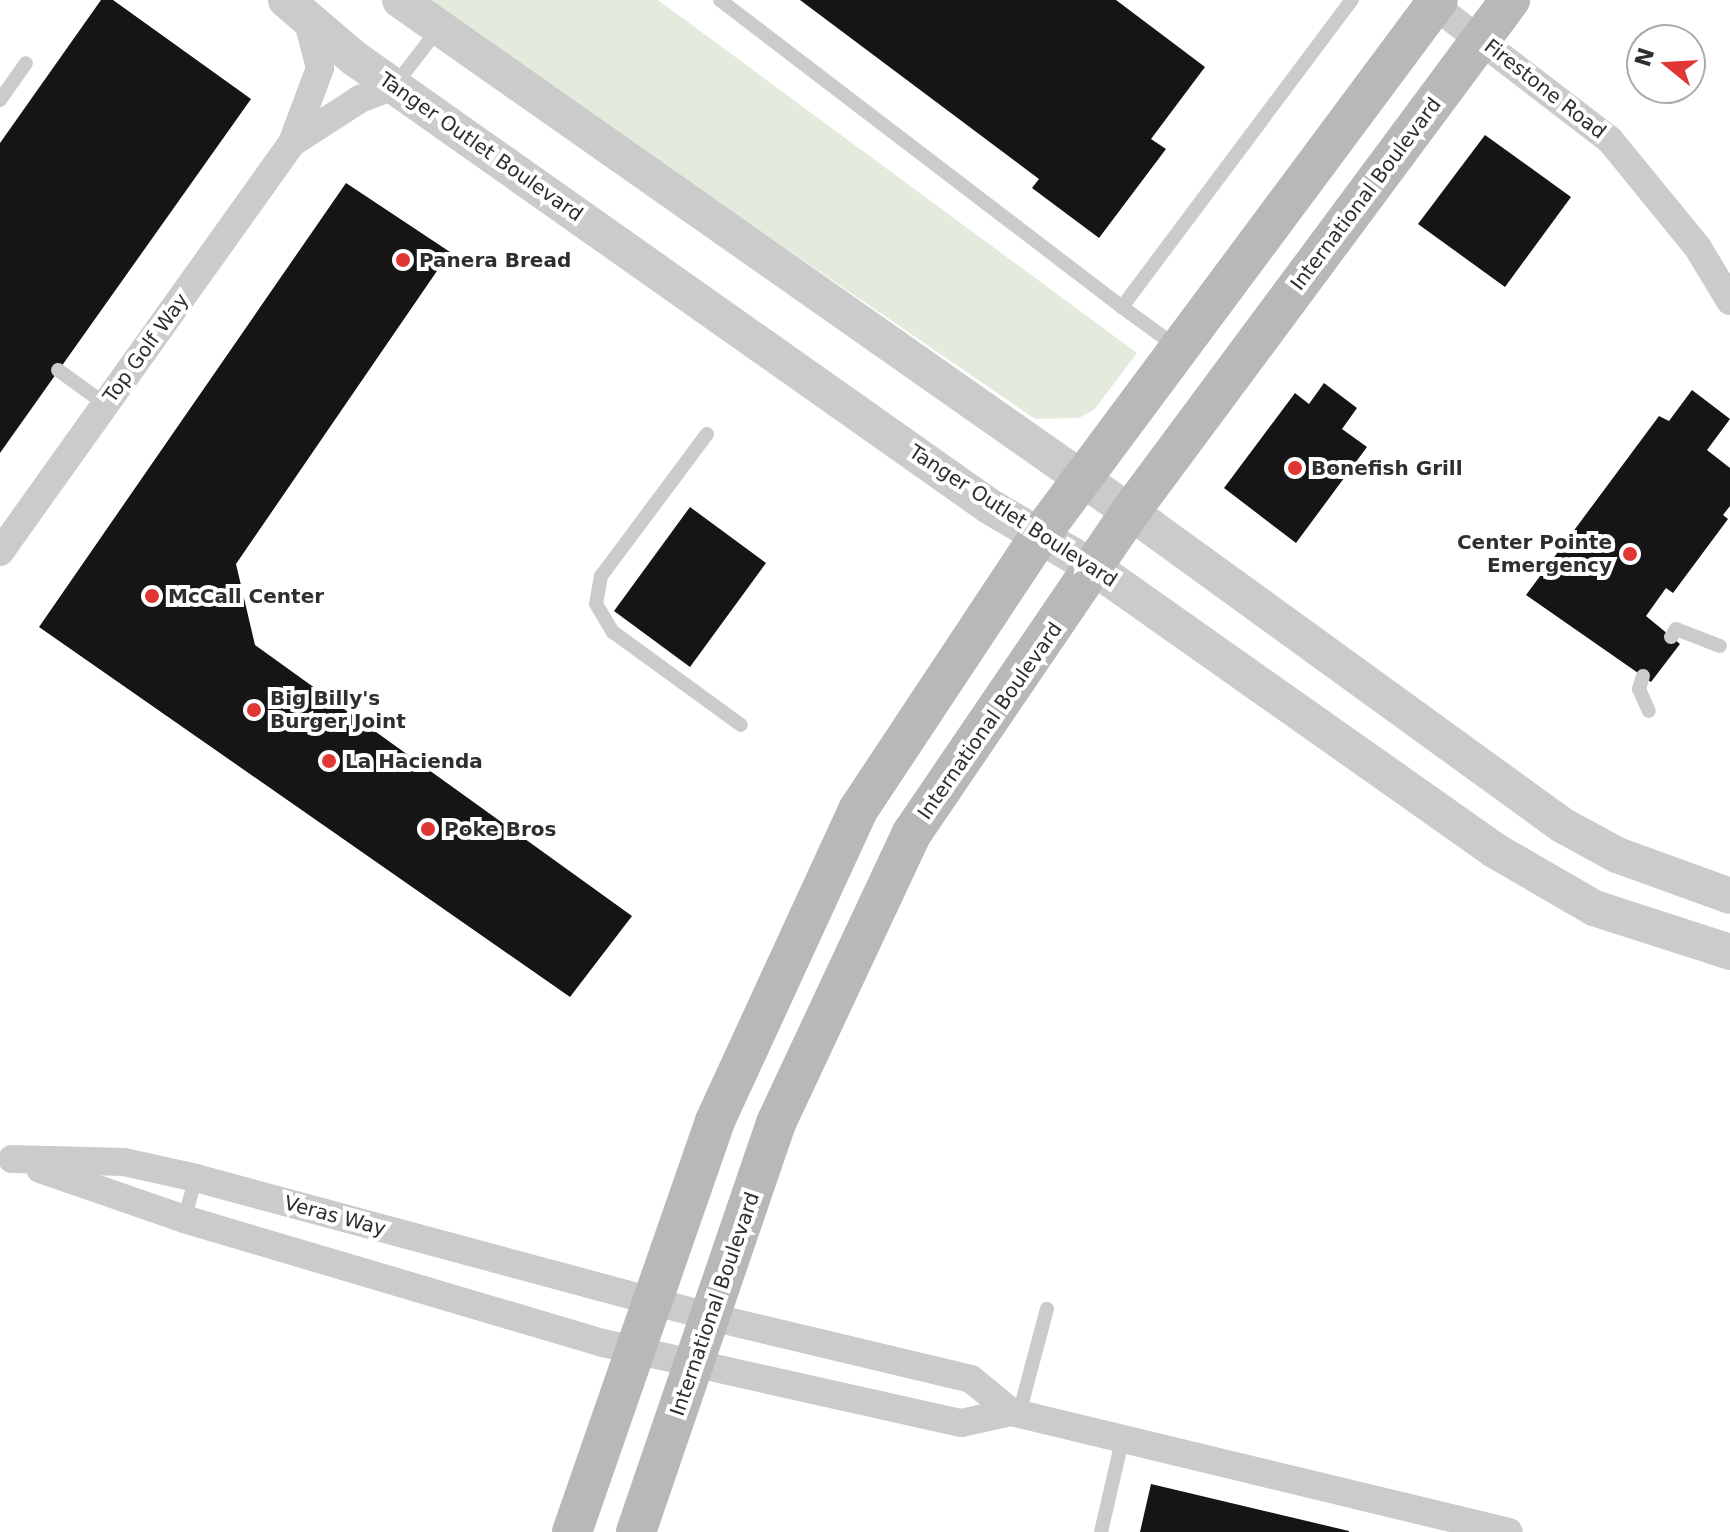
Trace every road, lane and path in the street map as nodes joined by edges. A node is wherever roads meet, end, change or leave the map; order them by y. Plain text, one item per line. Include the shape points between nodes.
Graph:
1 (400, 0) edge
2 (720, 0) edge
3 (1352, 0) edge
4 (1510, 0) edge
5 (1432, 2) edge
6 (296, 9) edge
7 (439, 28) junction
8 (1481, 39) junction
9 (26, 63) dead end
10 (394, 86) junction
11 (0, 100) edge
12 (292, 143) junction
13 (1730, 301) edge
14 (1122, 307) junction
15 (1179, 348) junction
16 (58, 370) dead end
17 (105, 404) junction
18 (707, 434) dead end
19 (1082, 479) junction
20 (1130, 512) junction
21 (1041, 534) junction
22 (0, 552) edge
23 (1096, 569) junction
24 (1671, 637) dead end
25 (1720, 646) dead end
26 (1643, 676) dead end
27 (1649, 711) dead end
28 (741, 725) dead end
29 (1730, 896) edge
30 (1730, 952) edge
31 (6, 1158) edge
32 (196, 1178) junction
33 (184, 1219) junction
34 (653, 1300) junction
35 (1047, 1309) dead end
36 (711, 1317) junction
37 (637, 1348) junction
38 (695, 1361) junction
39 (1015, 1413) junction
40 (1122, 1441) junction
41 (572, 1532) edge
42 (636, 1532) edge
43 (1101, 1532) edge
44 (1509, 1532) edge

1 - 7 street
2 - 14 lane
3 - 14 lane
4 - 8 main road, International Boulevard
5 - 8 street, Firestone Road
5 - 15 main road
6 - 10 street, Tanger Outlet Boulevard
6 - 12 street, Top Golf Way via 320,68
7 - 10 lane
7 - 19 street
8 - 13 street, Firestone Road via 1610,140 1698,248
8 - 20 main road, International Boulevard
9 - 11 lane
10 - 12 street, Top Golf Way via 360,99
10 - 21 street, Tanger Outlet Boulevard via 989,506
12 - 17 street, Top Golf Way
14 - 15 lane
15 - 19 main road
16 - 17 lane
17 - 22 street, Top Golf Way
18 - 28 lane via 601,576 596,604 613,632
19 - 20 street
19 - 21 main road
20 - 23 main road, International Boulevard
20 - 29 street via 1562,825 1617,855
21 - 23 street, Tanger Outlet Boulevard
21 - 34 main road via 858,810 715,1121
23 - 30 street, Tanger Outlet Boulevard via 1533,876 1594,908
23 - 36 main road, International Boulevard via 912,833 776,1123
24 - 25 lane via 1676,629
26 - 27 lane via 1639,689
31 - 32 street, Veras Way via 124,1162
31 - 33 street, Veras Way
32 - 33 lane
32 - 34 street, Veras Way
33 - 37 street, Veras Way via 603,1343
34 - 36 street, Veras Way
34 - 37 main road
35 - 39 lane
36 - 38 main road, International Boulevard
36 - 39 street, Veras Way via 971,1379
37 - 38 street, Veras Way
37 - 41 main road
38 - 39 street, Veras Way via 961,1423
38 - 42 main road, International Boulevard
39 - 40 street
40 - 43 lane
40 - 44 street

